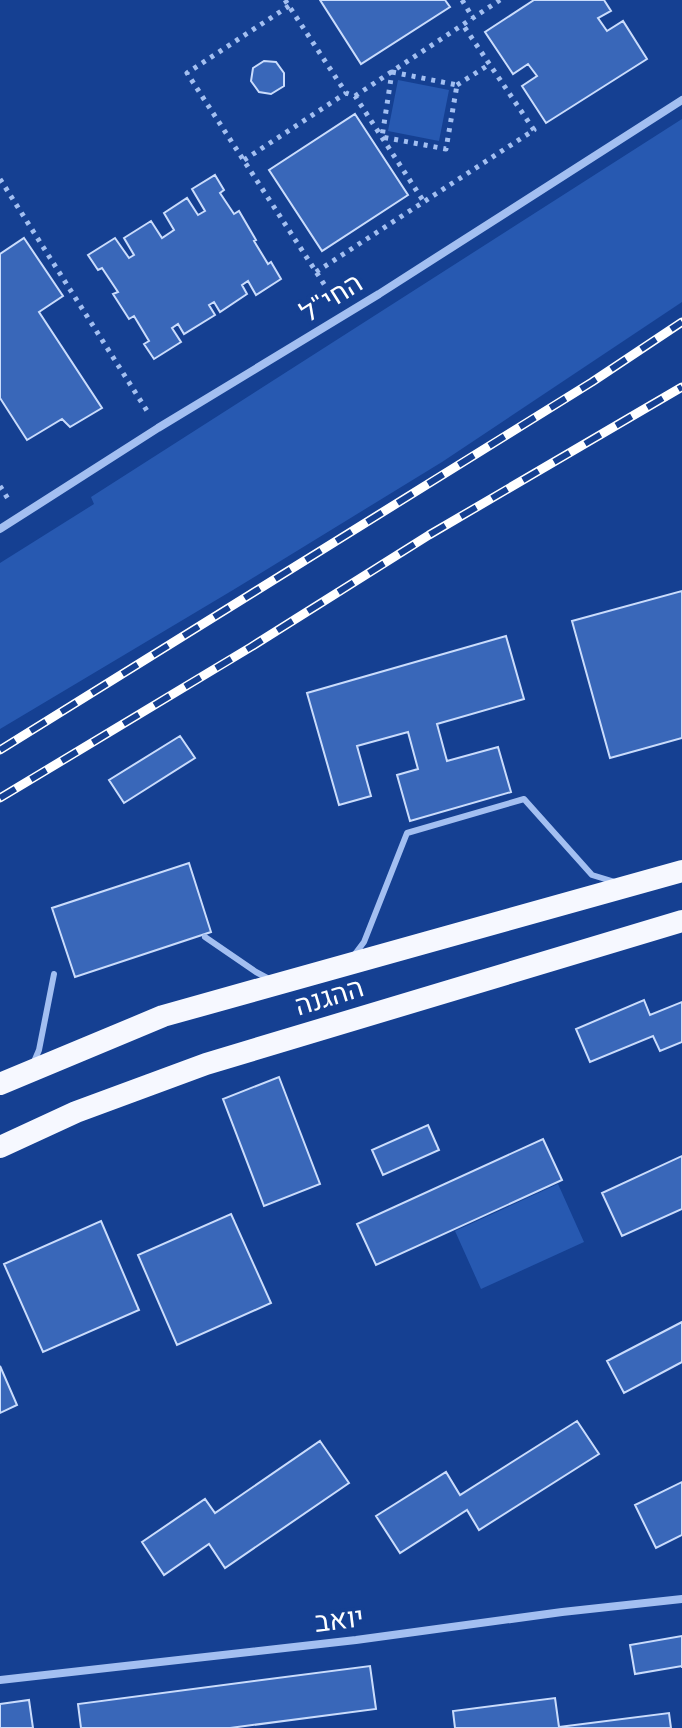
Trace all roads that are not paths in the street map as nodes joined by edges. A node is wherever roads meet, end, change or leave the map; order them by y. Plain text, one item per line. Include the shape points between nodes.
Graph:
1 (682, 100) edge
2 (0, 529) edge
3 (682, 871) edge
4 (630, 886) junction
5 (682, 921) edge
6 (205, 937) dead end
7 (346, 965) junction
8 (54, 974) dead end
9 (280, 984) junction
10 (30, 1070) junction
11 (0, 1084) edge
12 (0, 1147) edge
13 (682, 1599) edge
14 (0, 1680) edge

1 - 2 street, החי"ל
3 - 4 highway, ההגנה
4 - 7 highway, ההגנה
4 - 7 lane via 592,875 524,799 407,833 364,942
5 - 12 highway, ההגנה via 206,1064 76,1112
6 - 9 lane
7 - 9 highway, ההגנה
8 - 10 lane
9 - 10 highway, ההגנה via 163,1016
10 - 11 highway, ההגנה
13 - 14 street, יואב

